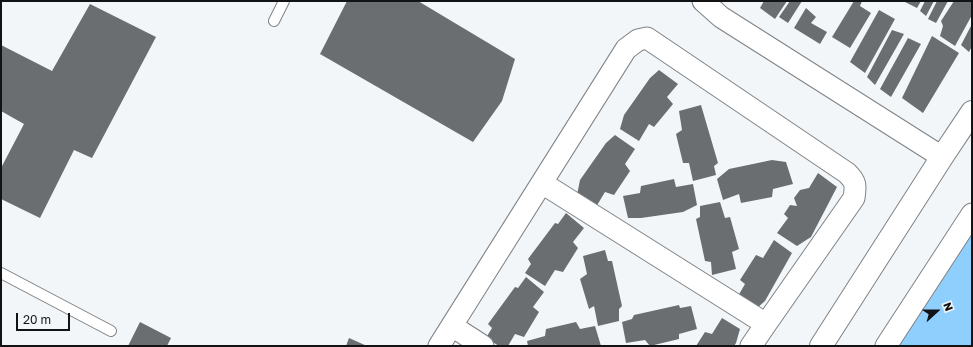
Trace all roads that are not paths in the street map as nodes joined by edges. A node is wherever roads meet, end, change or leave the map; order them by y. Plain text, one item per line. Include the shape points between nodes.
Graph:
1 (284, 1) edge
2 (703, 1) edge
3 (274, 21) dead end
4 (972, 112) edge
5 (942, 158) junction
6 (542, 184) junction
7 (972, 214) edge
8 (1, 273) edge
9 (766, 324) junction
10 (452, 326) junction
11 (111, 331) dead end
12 (439, 346) edge
13 (483, 346) edge
14 (751, 346) edge
15 (821, 346) edge
16 (886, 346) edge

1 - 3 lane
2 - 5 street via 721,17
4 - 5 street
5 - 15 street
6 - 9 street
6 - 9 street via 626,49 638,40 647,38 854,180 854,198
6 - 10 street
7 - 16 street
8 - 11 lane
9 - 14 street
10 - 12 street
10 - 13 street

